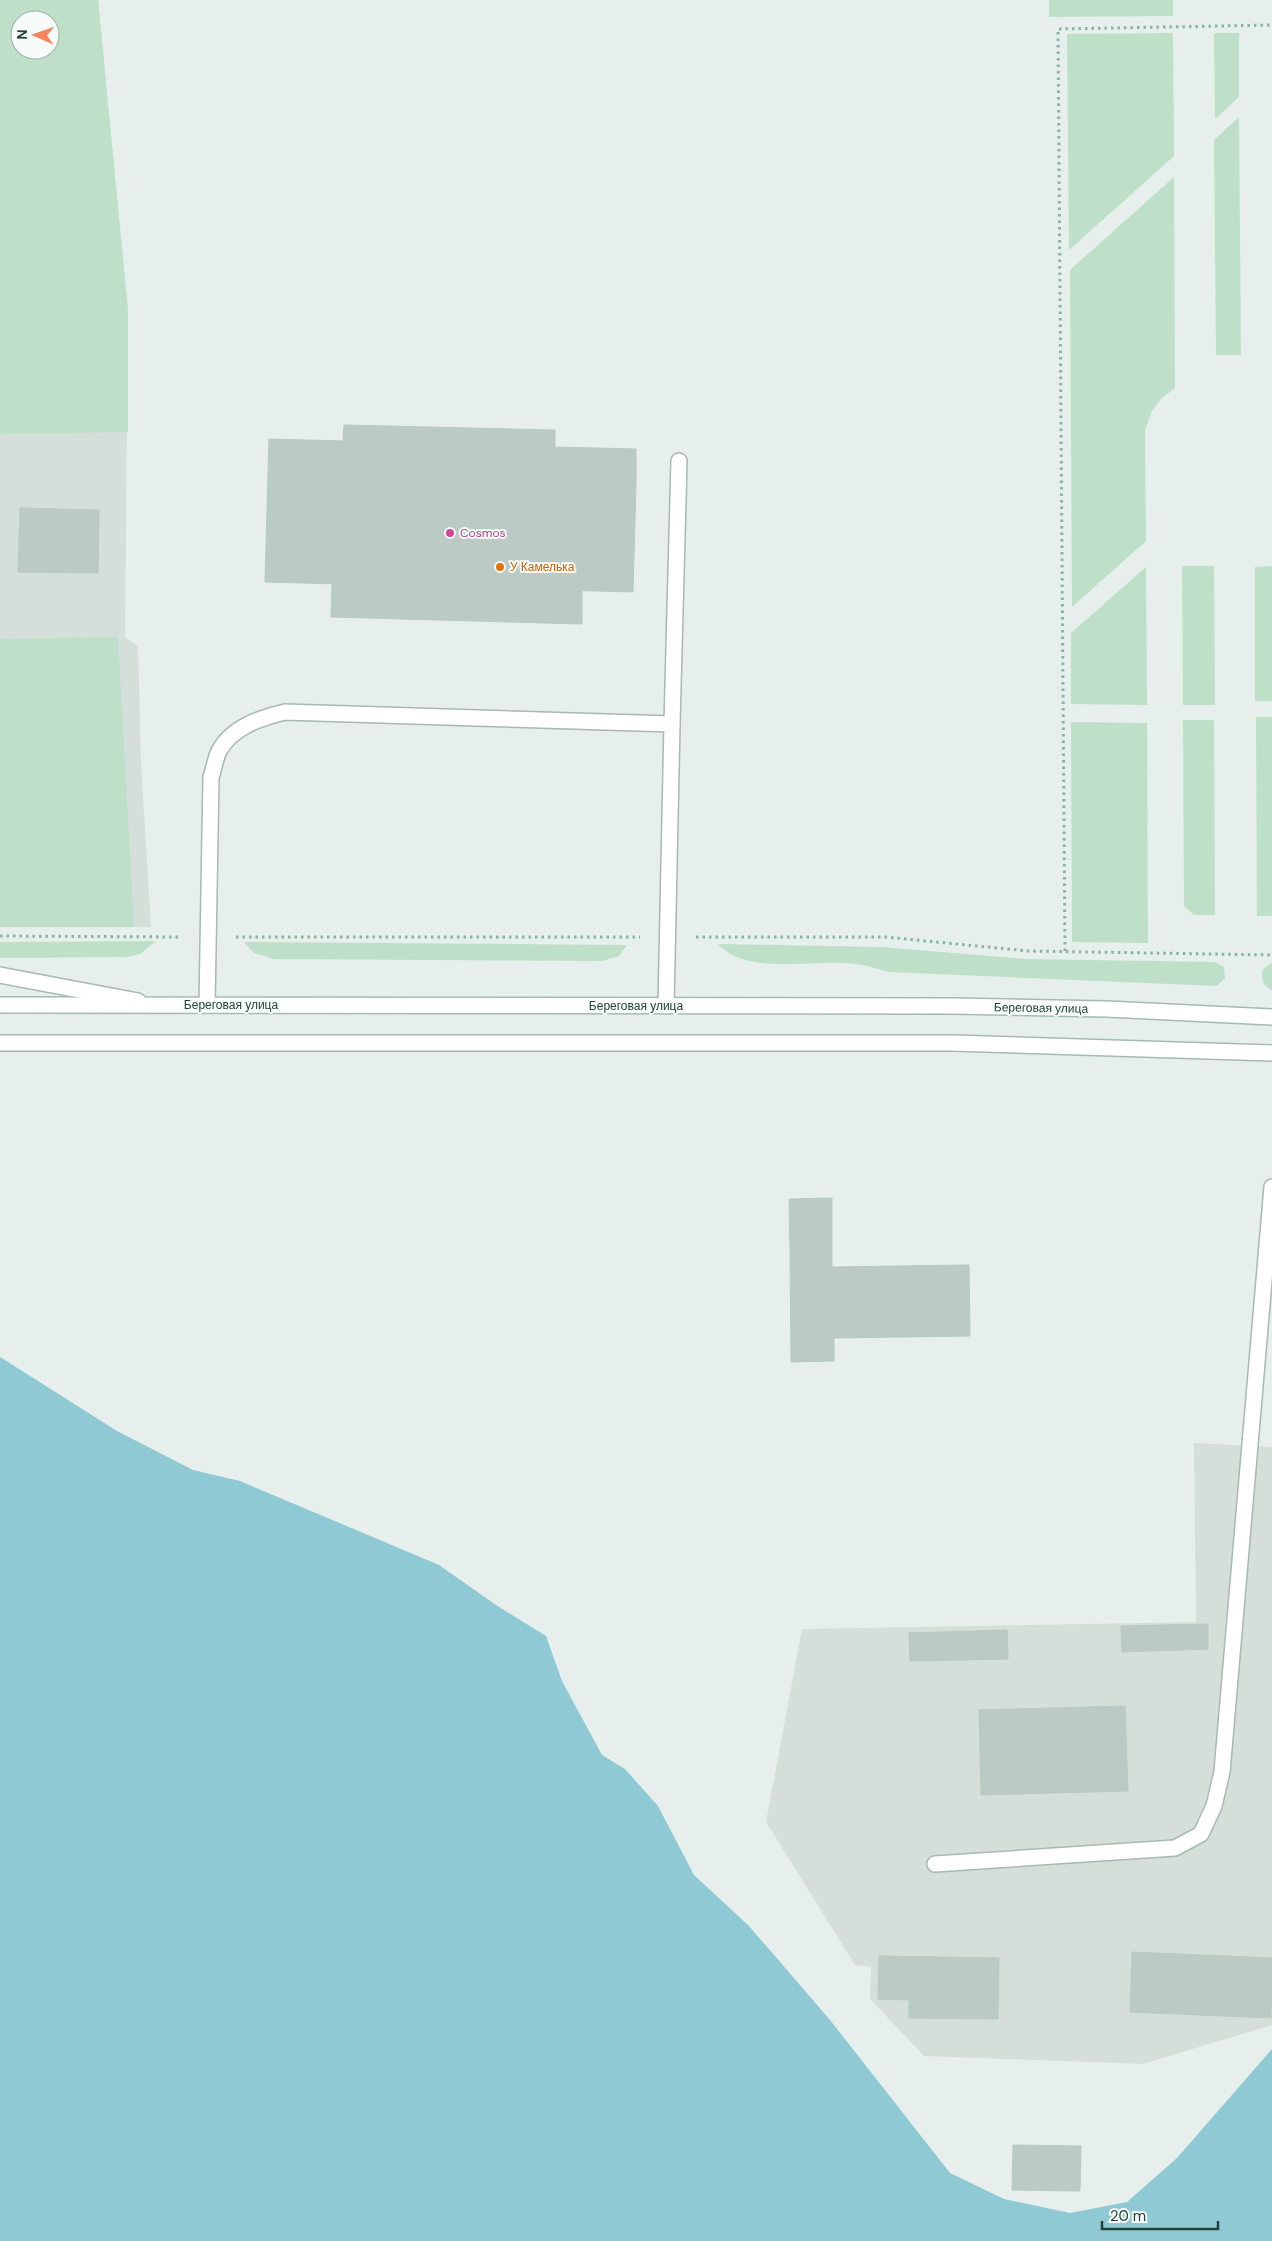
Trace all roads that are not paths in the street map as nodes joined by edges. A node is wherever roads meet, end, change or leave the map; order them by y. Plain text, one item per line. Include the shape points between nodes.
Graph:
1 (679, 461) dead end
2 (672, 724) junction
3 (0, 975) edge
4 (0, 1005) edge
5 (207, 1005) junction
6 (161, 1006) junction
7 (666, 1006) junction
8 (1272, 1017) edge
9 (0, 1043) edge
10 (1272, 1053) edge
11 (1272, 1187) edge
12 (936, 1864) dead end

1 - 2 main road
2 - 5 main road via 284,712 258,719 236,732 220,751 211,777
2 - 7 main road
3 - 6 main road
4 - 6 main road, Береговая улица
5 - 6 main road, Береговая улица
5 - 7 main road, Береговая улица
7 - 8 main road, Береговая улица via 953,1006
9 - 10 main road via 942,1043
11 - 12 main road via 1222,1772 1214,1806 1201,1834 1175,1848

